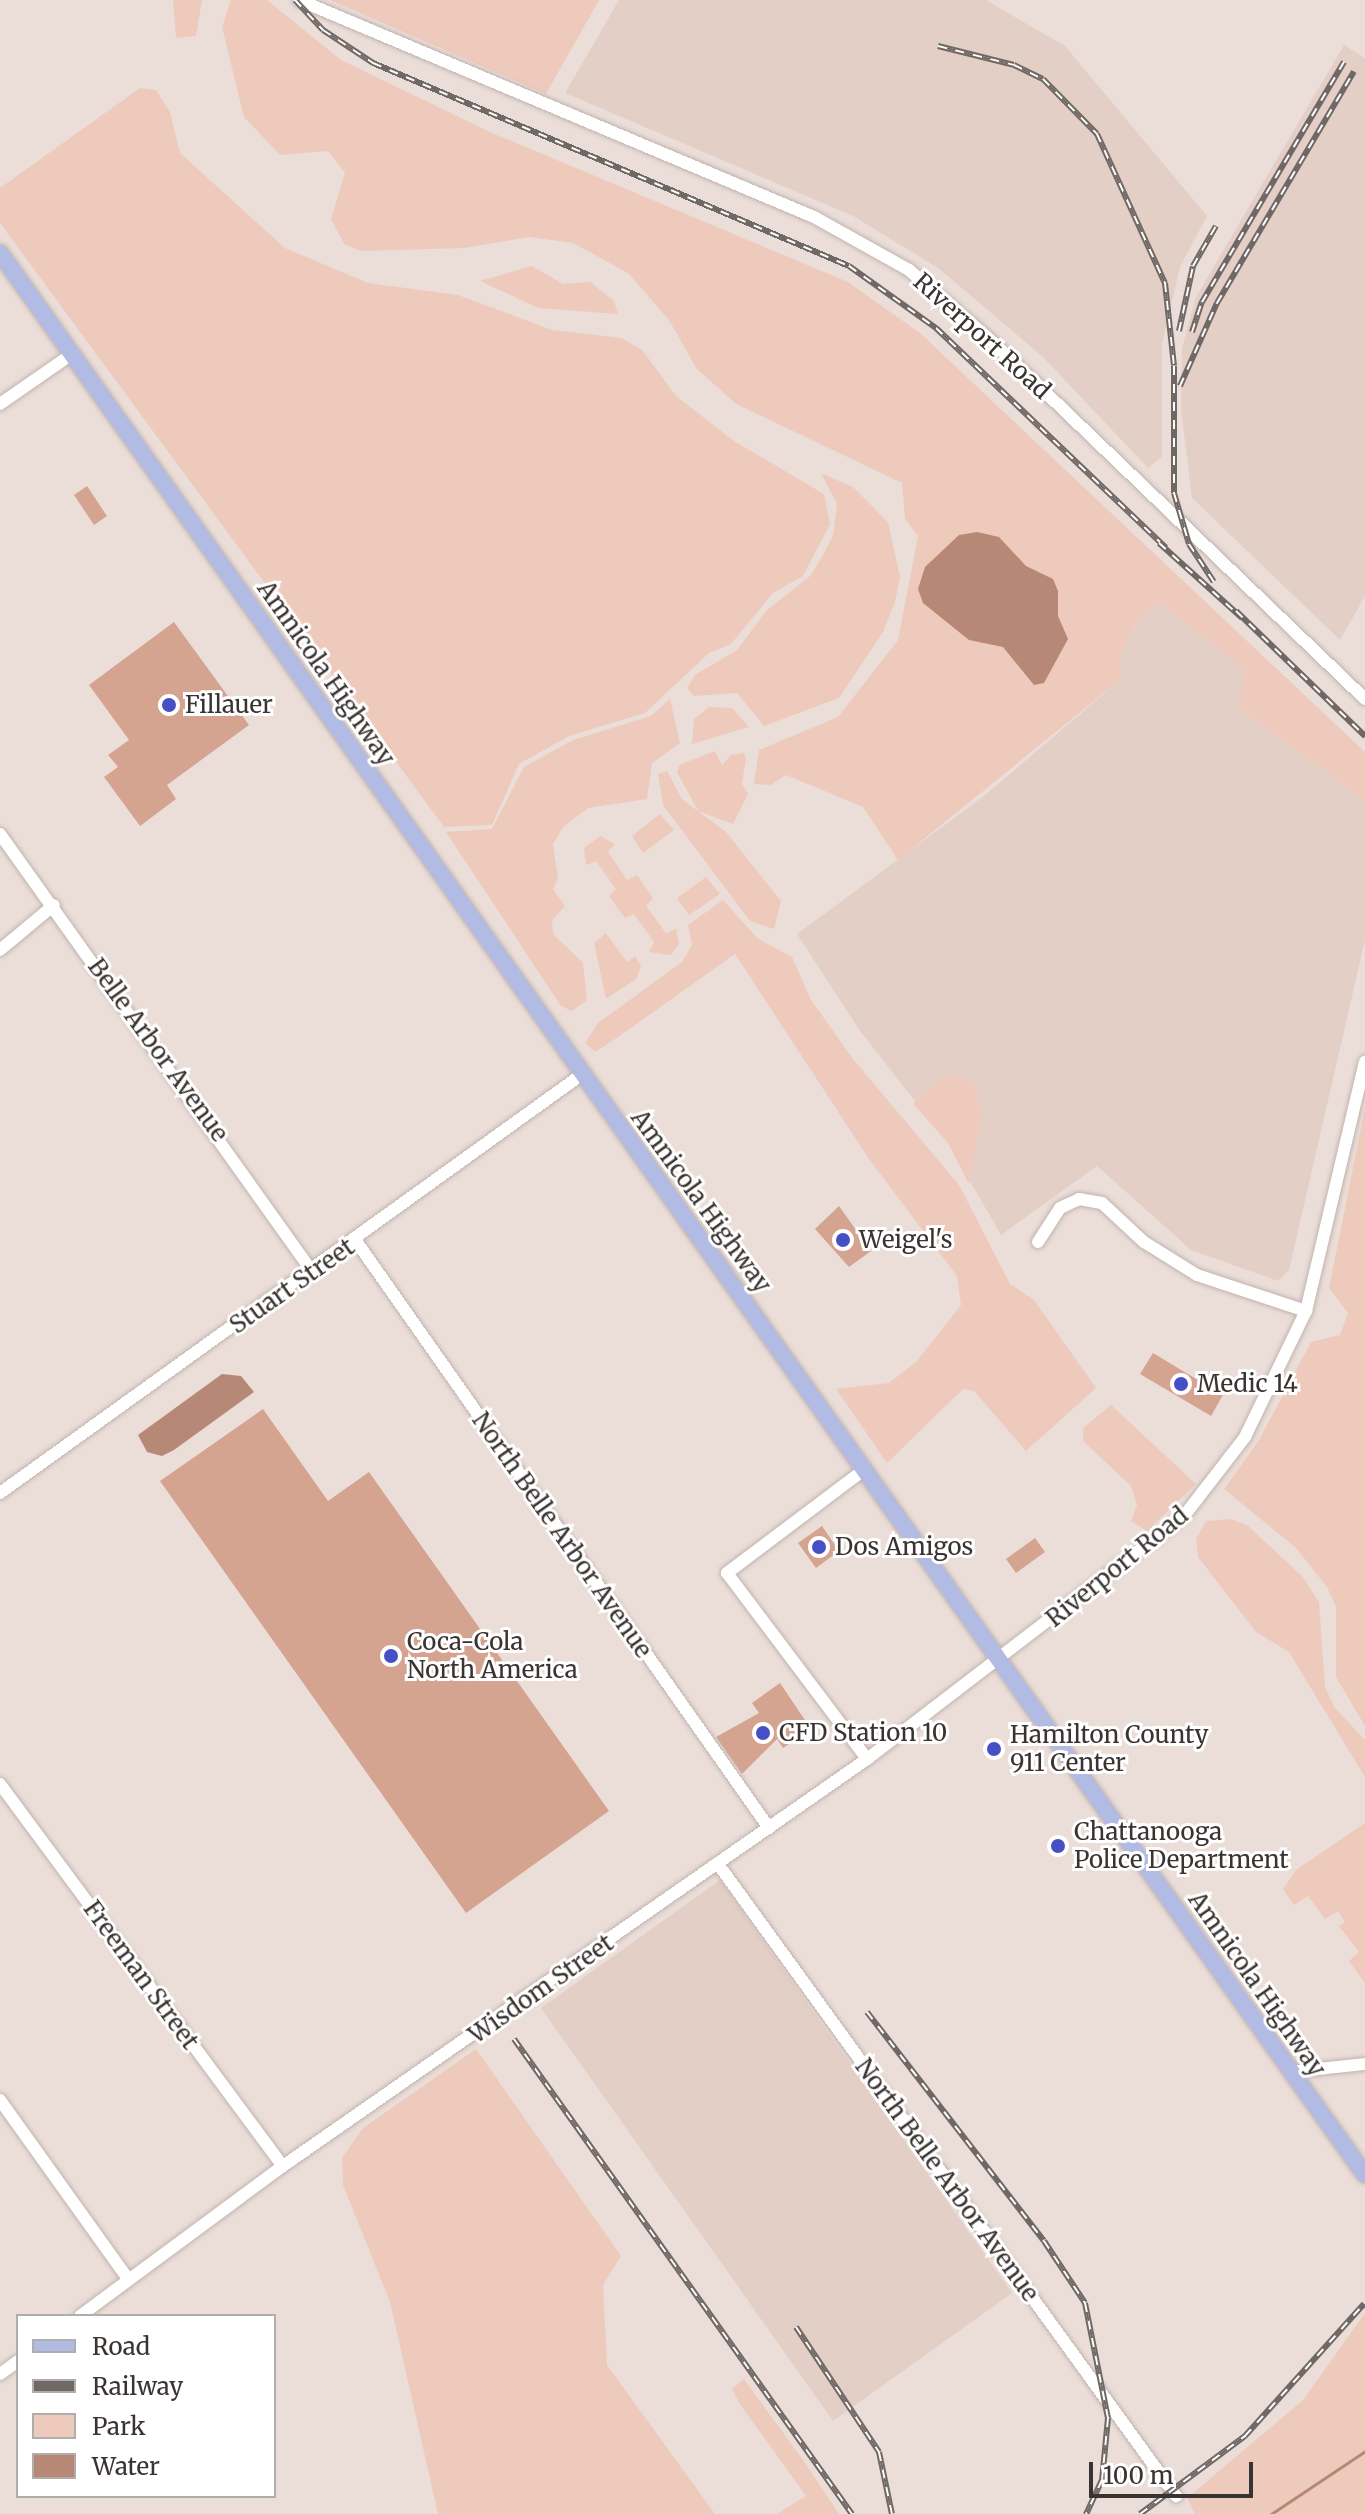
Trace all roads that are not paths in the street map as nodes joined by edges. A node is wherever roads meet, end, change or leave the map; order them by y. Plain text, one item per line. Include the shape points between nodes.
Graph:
1 (299, 0) edge
2 (0, 253) edge
3 (72, 354) junction
4 (0, 404) edge
5 (1365, 699) edge
6 (0, 834) edge
7 (54, 905) junction
8 (0, 950) edge
9 (1365, 1062) edge
10 (581, 1075) junction
11 (356, 1241) junction
12 (1038, 1242) dead end
13 (311, 1270) junction
14 (1306, 1311) junction
15 (865, 1469) junction
16 (0, 1493) edge
17 (1000, 1657) junction
18 (867, 1759) junction
19 (0, 1784) edge
20 (769, 1828) junction
21 (718, 1864) junction
22 (1365, 2064) edge
23 (1290, 2072) junction
24 (0, 2100) edge
25 (283, 2166) junction
26 (1365, 2175) edge
27 (129, 2280) junction
28 (83, 2314) edge
29 (1176, 2496) dead end

1 - 5 street, Riverport Road via 814,217 909,270 994,343
2 - 3 main road, Amnicola Highway
3 - 4 street
3 - 10 main road, Amnicola Highway
6 - 7 street, Belle Arbor Avenue
7 - 8 street
7 - 13 street, Belle Arbor Avenue
9 - 14 street, Riverport Road
10 - 11 street, Stuart Street
10 - 15 main road, Amnicola Highway
11 - 13 street, Stuart Street
11 - 20 street, North Belle Arbor Avenue
12 - 14 street via 1060,1208 1079,1199 1102,1203 1144,1242 1197,1275
13 - 16 street, Stuart Street
14 - 17 street, Riverport Road via 1245,1437 1184,1516
15 - 17 main road, Amnicola Highway
15 - 18 street via 727,1573
17 - 18 street, Wisdom Street
17 - 23 main road, Amnicola Highway
18 - 20 street, Wisdom Street
19 - 25 street, Freeman Street
20 - 21 street, Wisdom Street
21 - 25 street, Wisdom Street
21 - 29 street, North Belle Arbor Avenue
22 - 23 street
23 - 26 main road, Amnicola Highway
24 - 27 street
25 - 27 street, Wisdom Street
27 - 28 street, Wisdom Street

